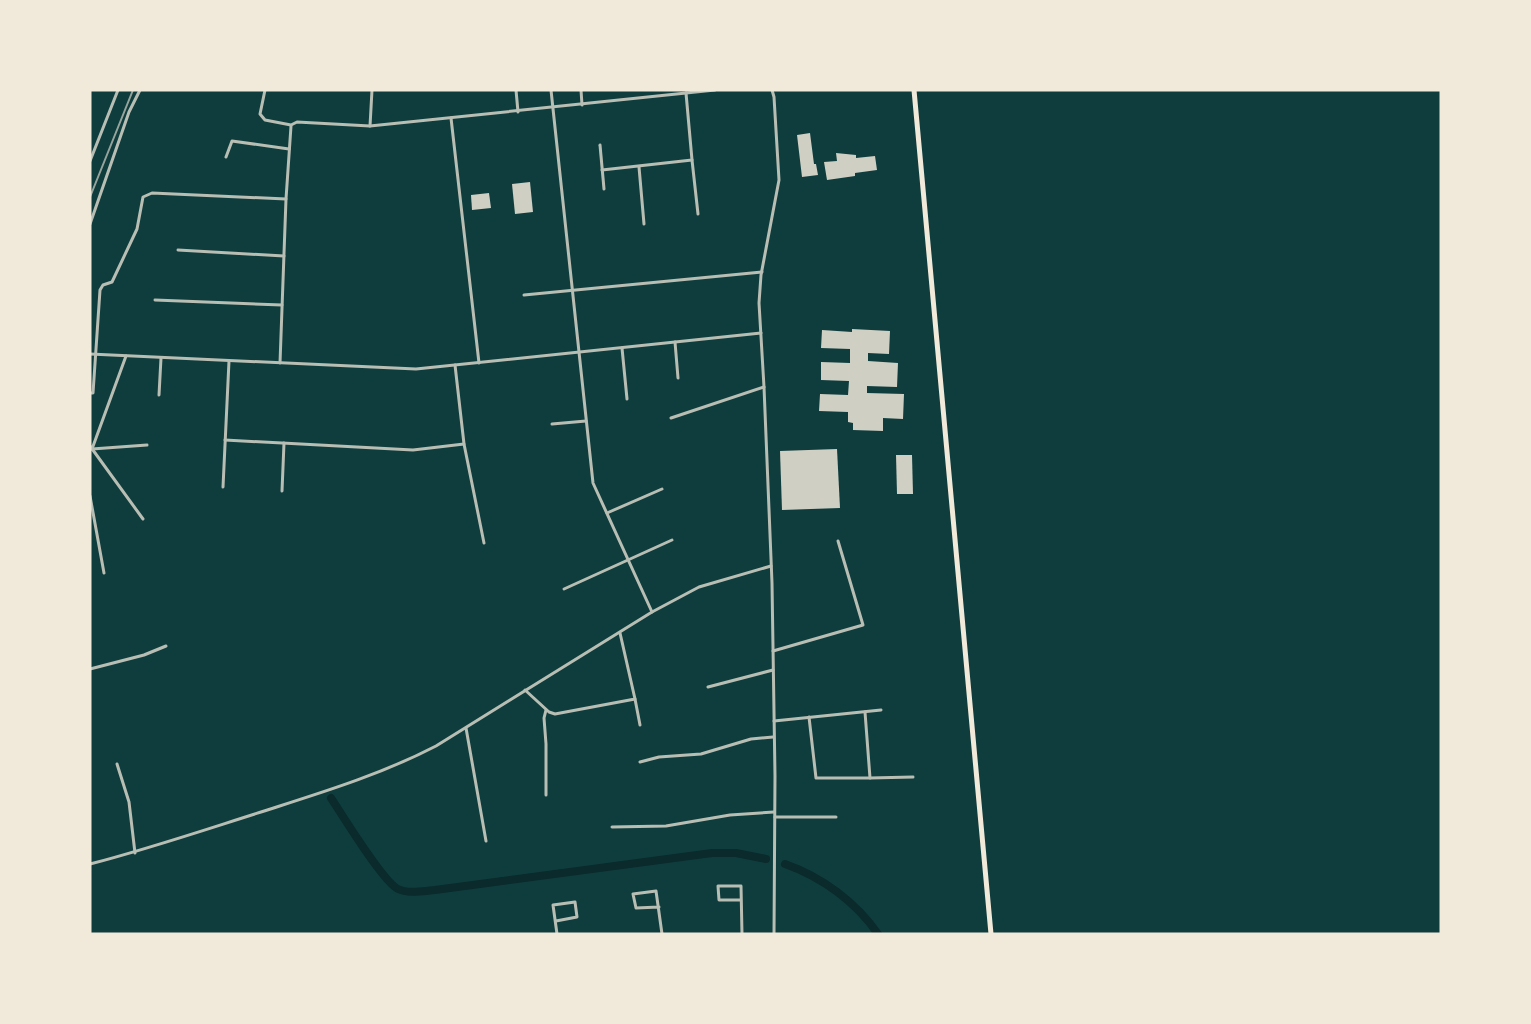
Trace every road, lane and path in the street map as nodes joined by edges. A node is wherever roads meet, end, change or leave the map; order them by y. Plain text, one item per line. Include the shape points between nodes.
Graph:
1 (118, 90) edge
2 (140, 90) edge
3 (265, 90) edge
4 (372, 90) edge
5 (516, 90) edge
6 (551, 90) edge
7 (581, 90) edge
8 (715, 90) edge
9 (772, 90) edge
10 (914, 90) edge
11 (686, 93) junction
12 (582, 105) junction
13 (553, 108) junction
14 (518, 111) junction
15 (451, 118) junction
16 (291, 125) junction
17 (370, 126) junction
18 (600, 145) dead end
19 (289, 149) junction
20 (226, 157) dead end
21 (692, 160) junction
22 (90, 161) edge
23 (639, 167) junction
24 (603, 170) junction
25 (603, 189) dead end
26 (286, 199) junction
27 (698, 214) dead end
28 (90, 224) edge
29 (644, 224) dead end
30 (178, 250) dead end
31 (284, 256) junction
32 (762, 272) junction
33 (572, 290) junction
34 (524, 294) dead end
35 (155, 300) dead end
36 (282, 305) junction
37 (761, 333) junction
38 (675, 342) junction
39 (622, 348) junction
40 (578, 352) junction
41 (90, 354) edge
42 (95, 354) junction
43 (126, 356) junction
44 (160, 358) junction
45 (229, 361) junction
46 (280, 363) junction
47 (478, 363) junction
48 (455, 365) junction
49 (678, 378) dead end
50 (92, 383) edge
51 (764, 387) junction
52 (90, 393) edge
53 (159, 395) dead end
54 (627, 399) dead end
55 (671, 418) dead end
56 (586, 421) junction
57 (552, 424) dead end
58 (225, 440) junction
59 (284, 443) junction
60 (464, 444) junction
61 (147, 445) dead end
62 (91, 448) edge
63 (223, 487) dead end
64 (662, 489) dead end
65 (282, 491) dead end
66 (90, 496) edge
67 (607, 513) junction
68 (143, 519) dead end
69 (672, 540) dead end
70 (838, 541) dead end
71 (484, 543) dead end
72 (628, 560) junction
73 (771, 566) junction
74 (104, 573) dead end
75 (564, 589) dead end
76 (652, 612) junction
77 (619, 633) junction
78 (166, 646) dead end
79 (773, 651) junction
80 (90, 669) edge
81 (774, 669) junction
82 (708, 687) dead end
83 (525, 690) junction
84 (634, 699) junction
85 (546, 710) junction
86 (881, 710) dead end
87 (865, 712) junction
88 (810, 717) junction
89 (774, 721) junction
90 (640, 725) dead end
91 (466, 728) junction
92 (774, 736) junction
93 (640, 762) dead end
94 (117, 764) dead end
95 (913, 777) dead end
96 (870, 778) junction
97 (546, 795) dead end
98 (775, 812) junction
99 (836, 817) dead end
100 (775, 818) junction
101 (612, 827) dead end
102 (486, 842) dead end
103 (135, 853) junction
104 (90, 864) edge
105 (741, 900) junction
106 (659, 907) junction
107 (556, 921) junction
108 (557, 934) edge
109 (662, 934) edge
110 (742, 934) edge
111 (774, 934) edge
112 (991, 934) edge

1 - 22 street
2 - 28 street
3 - 16 street via 261,117
4 - 17 street
5 - 14 street
6 - 13 street
7 - 12 street
8 - 11 street
9 - 32 street via 779,180
10 - 112 main road
11 - 12 street
11 - 21 street
12 - 13 street
13 - 14 street
13 - 33 street
14 - 15 street
15 - 17 street
15 - 47 street
16 - 17 street via 297,122
16 - 19 street
18 - 24 street
19 - 20 street via 232,141
19 - 26 street
21 - 23 street
21 - 27 street
23 - 24 street
23 - 29 street
24 - 25 street
26 - 31 street
26 - 42 street via 152,193 142,196 137,230 112,282 100,290
30 - 31 street
31 - 36 street
32 - 33 street
32 - 37 street
33 - 34 street
33 - 40 street
35 - 36 street
36 - 46 street
37 - 38 street
37 - 51 street
38 - 39 street
38 - 49 street
39 - 40 street
39 - 54 street
40 - 47 street
40 - 56 street
41 - 42 street
42 - 43 street
42 - 50 street
43 - 44 street
43 - 62 street
44 - 45 street
44 - 53 street
45 - 46 street
45 - 58 street
46 - 48 street via 416,369
47 - 48 street
48 - 60 street
50 - 52 street
51 - 55 street
51 - 73 street
56 - 57 street
56 - 67 street via 593,483
58 - 59 street
58 - 63 street
59 - 60 street via 413,450
59 - 65 street
60 - 71 street
61 - 62 street
62 - 68 street
64 - 67 street
66 - 74 street
67 - 72 street
69 - 72 street
70 - 79 street via 863,625
72 - 75 street
72 - 76 street
73 - 76 street via 699,587
73 - 79 street
76 - 77 street
77 - 83 street
77 - 84 street
78 - 80 street via 144,656
79 - 81 street
81 - 82 street
81 - 89 street
83 - 85 street
83 - 91 street
84 - 85 street via 555,714
84 - 90 street
85 - 97 street
86 - 87 street
87 - 88 street
87 - 96 street
88 - 89 street
88 - 96 street via 816,778
89 - 92 street
91 - 102 street
91 - 103 street via 408,761
92 - 93 street via 701,754
92 - 98 street
94 - 103 street via 129,802
95 - 96 street
98 - 100 street
98 - 101 street via 666,826
99 - 100 street
100 - 111 street
103 - 104 street
105 - 105 street via 718,900 718,886 741,886
105 - 110 street
106 - 106 street via 656,891 633,894 636,908
106 - 109 street
107 - 107 street via 577,917 575,902 553,905
107 - 108 street

